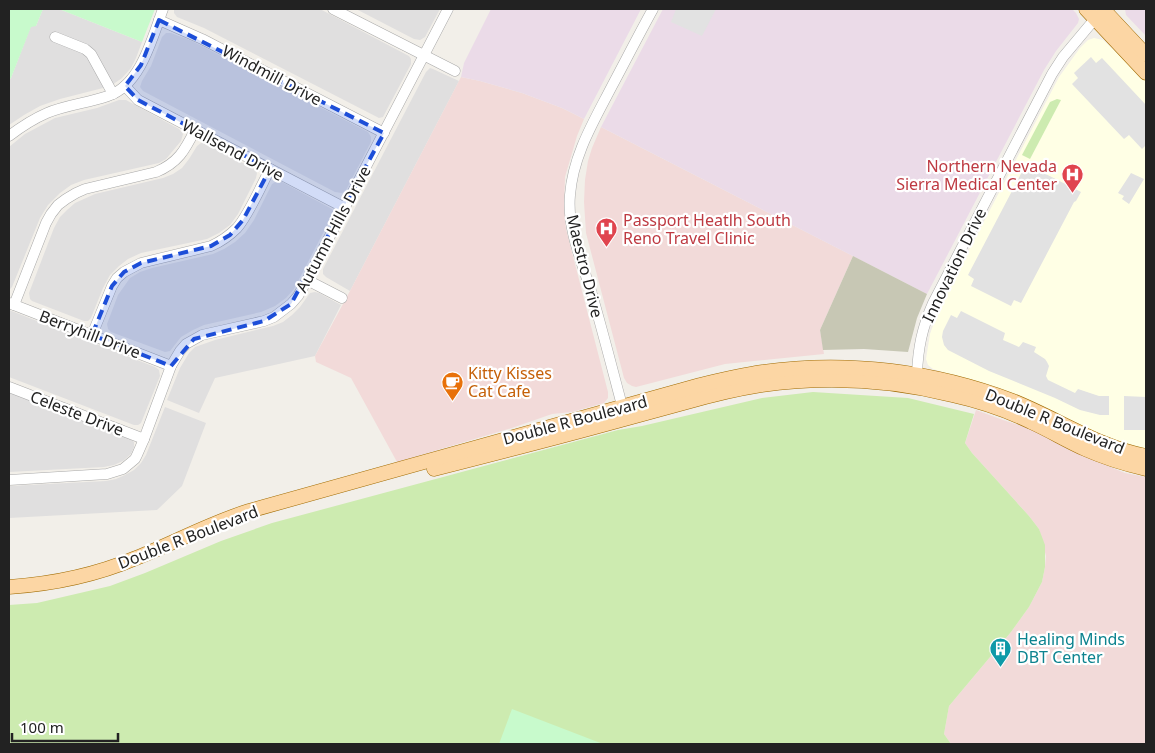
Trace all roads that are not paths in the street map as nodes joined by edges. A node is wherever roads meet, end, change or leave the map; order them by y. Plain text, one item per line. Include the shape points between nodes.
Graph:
1 (163, 9) edge
2 (333, 9) edge
3 (448, 9) edge
4 (653, 9) edge
5 (1096, 11) edge
6 (159, 20) junction
7 (55, 37) dead end
8 (1146, 55) edge
9 (424, 56) junction
10 (455, 71) dead end
11 (1146, 73) edge
12 (125, 86) junction
13 (113, 94) junction
14 (195, 130) junction
15 (384, 133) junction
16 (9, 136) edge
17 (270, 169) junction
18 (345, 208) junction
19 (307, 280) junction
20 (342, 298) dead end
21 (11, 304) edge
22 (92, 335) junction
23 (171, 366) junction
24 (917, 374) junction
25 (9, 387) edge
26 (624, 413) junction
27 (144, 439) junction
28 (1146, 456) edge
29 (1146, 468) edge
30 (9, 480) edge
31 (9, 588) edge
32 (9, 597) edge

1 - 6 street
2 - 9 street
3 - 9 street, Autumn Hills Drive
4 - 26 street, Maestro Drive via 583,144 573,173 570,196 574,237
5 - 8 main road
5 - 11 main road
5 - 24 street, Innovation Drive via 1052,74 933,303 919,343
6 - 12 street via 142,65
6 - 15 street, Windmill Drive
7 - 13 street via 91,54
9 - 10 street
9 - 15 street, Autumn Hills Drive
12 - 13 street
12 - 14 street, Wallsend Drive via 138,100
13 - 16 street via 47,113
14 - 17 street, Wallsend Drive
14 - 21 street via 181,156 166,168 85,189 58,206 46,223
15 - 18 street, Autumn Hills Drive
17 - 18 street, Wallsend Drive
17 - 22 street via 243,220 230,235 211,246 141,263 117,278
18 - 19 street, Autumn Hills Drive
19 - 20 street
19 - 23 street, Autumn Hills Drive via 298,296 283,311 264,321 202,335 186,344
21 - 22 street, Berryhill Drive
22 - 23 street, Berryhill Drive
23 - 27 street, Autumn Hills Drive
24 - 26 main road, Double R Boulevard via 814,367 771,371 700,385
24 - 28 main road, Double R Boulevard via 996,395 1102,443
25 - 27 street, Celeste Drive
26 - 29 main road, Double R Boulevard via 760,385 803,380 887,383 927,389 988,405 1098,455
26 - 31 main road, Double R Boulevard via 513,437 234,516 102,570
26 - 32 main road, Double R Boulevard via 501,452 246,522 112,577 56,591
27 - 30 street, Autumn Hills Drive via 135,459 115,472

